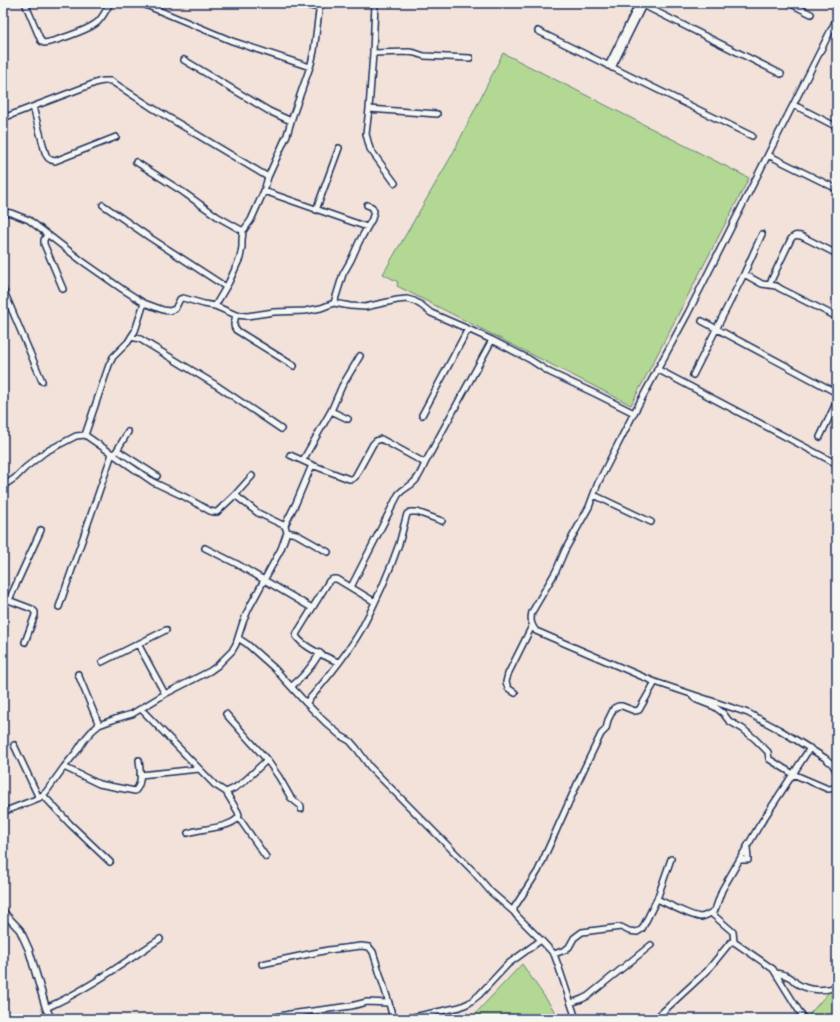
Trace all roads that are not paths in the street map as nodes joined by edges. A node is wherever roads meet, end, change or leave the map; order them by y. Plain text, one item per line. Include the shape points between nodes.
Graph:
1 (25, 3) edge
2 (110, 3) edge
3 (141, 3) edge
4 (296, 3) edge
5 (375, 3) edge
6 (484, 3) edge
7 (489, 3) edge
8 (789, 3) edge
9 (642, 4) edge
10 (320, 6) edge
11 (811, 14) dead end
12 (837, 18) edge
13 (538, 31) dead end
14 (373, 53) junction
15 (470, 58) dead end
16 (184, 60) dead end
17 (310, 67) junction
18 (610, 67) junction
19 (781, 74) dead end
20 (793, 105) junction
21 (33, 107) junction
22 (369, 109) junction
23 (437, 114) dead end
24 (3, 118) edge
25 (291, 120) junction
26 (837, 127) edge
27 (752, 136) dead end
28 (116, 137) dead end
29 (339, 148) dead end
30 (768, 155) junction
31 (136, 162) dead end
32 (268, 177) junction
33 (395, 183) dead end
34 (837, 190) edge
35 (264, 191) junction
36 (103, 205) dead end
37 (367, 205) dead end
38 (316, 210) junction
39 (3, 212) edge
40 (367, 227) junction
41 (243, 231) junction
42 (47, 234) junction
43 (762, 234) dead end
44 (837, 254) edge
45 (744, 274) junction
46 (769, 285) junction
47 (226, 287) junction
48 (3, 289) edge
49 (63, 289) dead end
50 (144, 303) junction
51 (334, 303) junction
52 (215, 306) junction
53 (236, 316) junction
54 (837, 317) edge
55 (702, 321) dead end
56 (468, 329) junction
57 (716, 329) junction
58 (131, 337) junction
59 (492, 340) junction
60 (360, 356) dead end
61 (294, 366) dead end
62 (657, 369) junction
63 (693, 375) dead end
64 (42, 381) dead end
65 (837, 393) edge
66 (837, 401) edge
67 (331, 411) junction
68 (634, 413) junction
69 (422, 415) dead end
70 (348, 419) dead end
71 (281, 429) dead end
72 (128, 432) dead end
73 (85, 435) junction
74 (820, 437) dead end
75 (117, 450) junction
76 (112, 454) junction
77 (290, 455) dead end
78 (302, 460) junction
79 (425, 463) junction
80 (837, 464) edge
81 (312, 465) junction
82 (157, 476) dead end
83 (252, 476) dead end
84 (3, 486) edge
85 (235, 495) junction
86 (594, 495) junction
87 (442, 521) dead end
88 (651, 522) dead end
89 (286, 529) junction
90 (41, 530) dead end
91 (205, 548) dead end
92 (328, 552) dead end
93 (264, 580) junction
94 (351, 587) junction
95 (6, 599) edge
96 (375, 602) junction
97 (59, 607) dead end
98 (312, 608) junction
99 (532, 626) junction
100 (166, 630) dead end
101 (238, 638) junction
102 (25, 642) dead end
103 (138, 644) junction
104 (320, 653) junction
105 (102, 662) dead end
106 (338, 662) junction
107 (78, 674) dead end
108 (655, 682) junction
109 (292, 686) junction
110 (685, 692) junction
111 (515, 693) dead end
112 (165, 694) junction
113 (306, 703) junction
114 (141, 709) junction
115 (226, 714) dead end
116 (99, 726) junction
117 (14, 745) dead end
118 (810, 748) junction
119 (139, 760) dead end
120 (267, 760) junction
121 (64, 767) junction
122 (199, 769) junction
123 (837, 772) edge
124 (793, 774) junction
125 (140, 775) junction
126 (837, 788) edge
127 (226, 792) junction
128 (41, 796) junction
129 (301, 809) dead end
130 (3, 812) edge
131 (238, 818) junction
132 (188, 834) dead end
133 (266, 857) dead end
134 (671, 859) dead end
135 (110, 862) dead end
136 (657, 899) junction
137 (3, 912) edge
138 (514, 912) junction
139 (711, 913) junction
140 (160, 939) dead end
141 (541, 940) junction
142 (734, 942) junction
143 (651, 945) dead end
144 (554, 954) junction
145 (262, 964) dead end
146 (776, 973) junction
147 (837, 987) edge
148 (389, 1003) junction
149 (571, 1003) junction
150 (46, 1008) junction
151 (50, 1019) edge
152 (266, 1019) edge
153 (393, 1019) edge
154 (404, 1019) edge
155 (576, 1019) edge
156 (654, 1019) edge
157 (804, 1019) edge

1 - 2 street via 44,43 96,24
3 - 17 street via 232,40
4 - 10 street
5 - 14 street
6 - 7 street
8 - 11 street
9 - 18 street
9 - 19 street
10 - 17 street
12 - 20 street
13 - 18 street
14 - 15 street via 409,52 424,56
14 - 22 street
16 - 25 street via 269,111
17 - 25 street
18 - 27 street
20 - 26 street
20 - 30 street
21 - 24 street
21 - 28 street via 47,158 52,161
21 - 32 street via 98,82 111,81
22 - 23 street
22 - 33 street via 366,134 370,149
25 - 32 street
29 - 38 street
30 - 34 street
30 - 62 street via 688,314
31 - 41 street
32 - 35 street
35 - 38 street
35 - 41 street
36 - 47 street
37 - 40 street via 374,211
38 - 40 street
39 - 42 street via 29,220
40 - 51 street via 343,274
41 - 47 street via 240,258
42 - 49 street via 44,244
42 - 50 street
43 - 45 street
44 - 46 street via 801,236 794,236
45 - 46 street
45 - 57 street
46 - 54 street via 776,286
47 - 52 street
48 - 64 street
50 - 52 street via 169,311 183,298
50 - 58 street
51 - 53 street via 305,311
51 - 56 street via 364,307 407,299
52 - 53 street
53 - 61 street via 236,330
55 - 57 street
56 - 59 street
56 - 69 street
57 - 63 street
57 - 65 street
58 - 71 street via 140,339 216,385
58 - 73 street via 111,360
59 - 68 street via 549,372
59 - 79 street
60 - 67 street
62 - 68 street
62 - 80 street
66 - 74 street
67 - 70 street
67 - 78 street
68 - 86 street
72 - 75 street
73 - 76 street
73 - 84 street via 76,436 45,452
75 - 76 street
75 - 82 street
76 - 85 street via 153,482 214,512
76 - 97 street
77 - 78 street
78 - 81 street
79 - 81 street via 381,440 373,444 352,479
79 - 94 street via 417,479 398,494
81 - 89 street
83 - 85 street
85 - 89 street via 258,513
86 - 88 street
86 - 99 street via 564,550 556,571 532,612
87 - 96 street via 417,512 407,514 400,542
89 - 92 street
89 - 93 street via 281,549
90 - 95 street
91 - 93 street
93 - 98 street
93 - 101 street via 249,608
94 - 96 street
94 - 98 street via 337,579 329,581
95 - 102 street via 35,612
96 - 106 street
98 - 104 street via 296,636 298,640
99 - 108 street via 536,631
99 - 111 street via 508,674 508,688
100 - 103 street
101 - 109 street
101 - 112 street via 232,651 217,666
103 - 105 street
103 - 112 street
104 - 106 street
104 - 109 street
106 - 113 street
107 - 116 street
108 - 110 street
108 - 138 street via 639,710 633,711 622,706 614,708 538,871 514,908
109 - 113 street
110 - 118 street via 748,713
110 - 124 street via 697,700 715,706 729,722 762,745 768,752 768,759
112 - 114 street
113 - 138 street via 358,749 370,767 491,892
114 - 116 street
114 - 122 street
115 - 120 street
116 - 121 street via 85,739
117 - 128 street
118 - 123 street via 826,758
118 - 124 street
119 - 125 street
120 - 127 street via 243,783
120 - 129 street
121 - 125 street via 99,784 135,791 140,784
121 - 128 street
122 - 125 street
122 - 127 street
124 - 126 street via 828,789
124 - 139 street via 759,826 722,890 715,910
127 - 131 street via 238,812
128 - 130 street
128 - 135 street
131 - 132 street via 233,822
131 - 133 street
134 - 136 street
136 - 139 street via 700,917
136 - 144 street via 642,929 637,932 621,928 582,932 574,938 569,947
137 - 150 street via 20,930 29,950
138 - 141 street
139 - 142 street via 734,932
140 - 150 street via 104,977
141 - 144 street
141 - 154 street via 508,964 469,1003
142 - 146 street via 770,966
142 - 156 street via 731,942 707,970
143 - 149 street via 588,996
144 - 149 street
145 - 148 street via 328,950 369,947 373,952
146 - 147 street via 790,977 796,983 810,989 825,990
146 - 157 street
148 - 152 street via 367,1002
148 - 153 street
149 - 155 street
150 - 151 street

